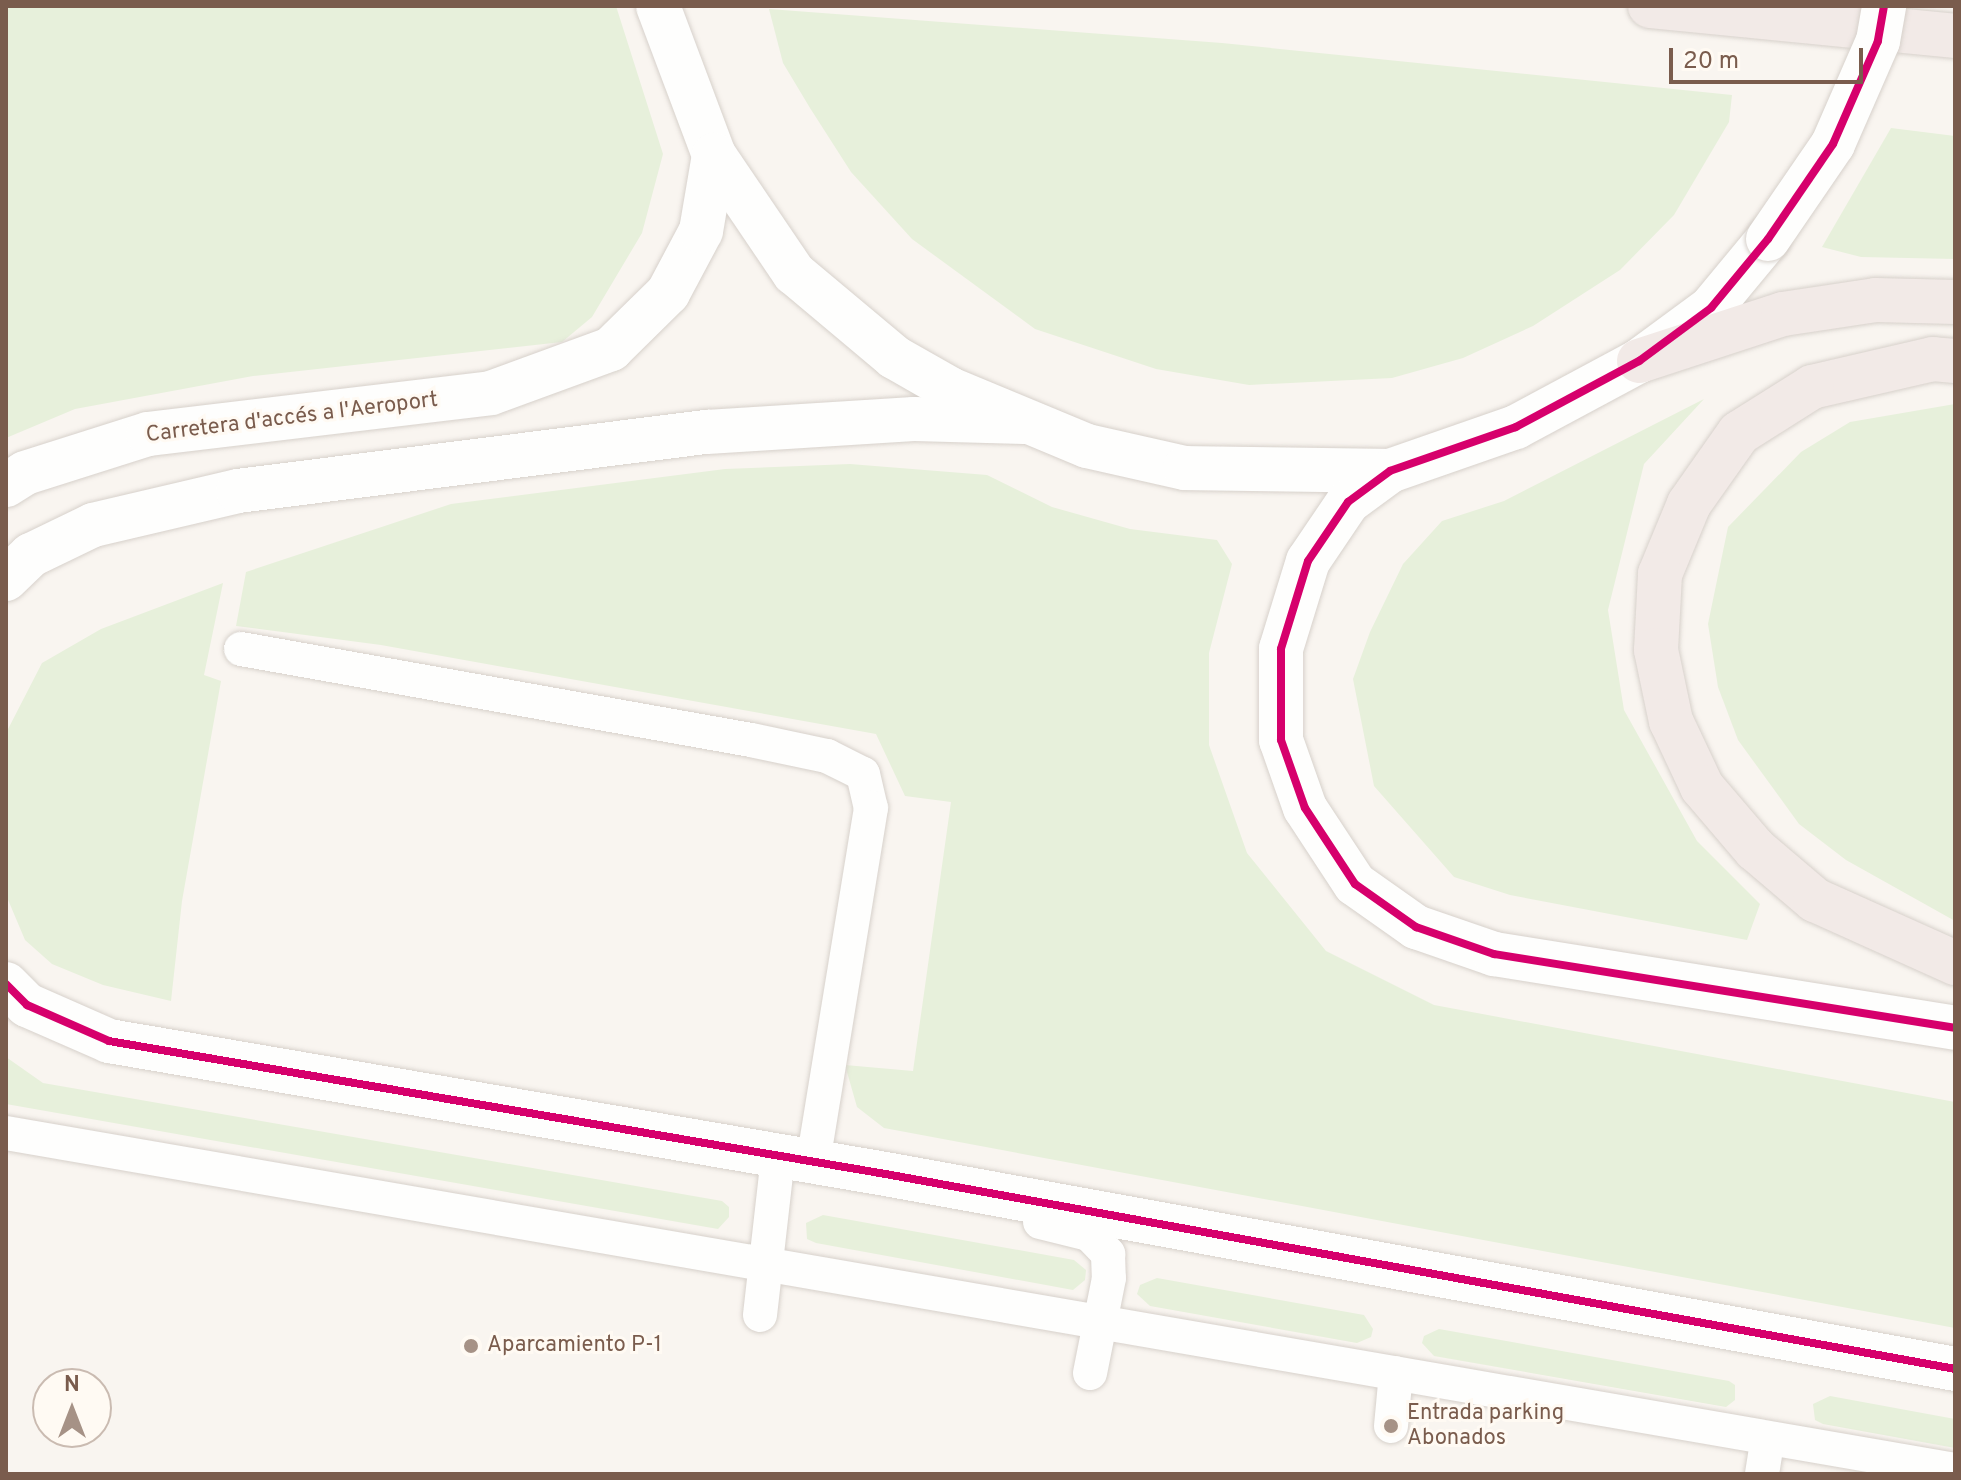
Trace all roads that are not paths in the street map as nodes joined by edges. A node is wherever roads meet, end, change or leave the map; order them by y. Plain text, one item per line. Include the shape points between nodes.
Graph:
1 (658, 6) edge
2 (1650, 6) edge
3 (1884, 6) edge
4 (1955, 36) edge
5 (714, 155) junction
6 (1955, 302) edge
7 (1639, 361) junction
8 (1955, 361) edge
9 (1024, 422) junction
10 (1390, 471) junction
11 (6, 485) edge
12 (6, 579) edge
13 (241, 649) dead end
14 (1955, 963) edge
15 (6, 984) edge
16 (1934, 1024) edge
17 (1955, 1044) edge
18 (6, 1133) edge
19 (796, 1160) junction
20 (891, 1175) junction
21 (766, 1265) junction
22 (760, 1315) dead end
23 (1099, 1322) junction
24 (1955, 1369) edge
25 (1090, 1373) dead end
26 (1396, 1373) junction
27 (1391, 1426) dead end
28 (1768, 1438) junction
29 (1955, 1470) edge
30 (1762, 1474) edge

1 - 5 street
2 - 4 highway
3 - 7 street, bridge via 1878,41 1833,144 1768,239 1711,308
5 - 9 street via 794,273 894,357
5 - 11 street, Carretera d'accés a l'Aeroport via 701,231 668,293 611,349 491,393 148,434 25,473
6 - 7 highway via 1876,300 1783,314
7 - 10 street via 1516,427
8 - 14 highway via 1933,359 1812,387 1739,433 1689,504 1660,574 1656,650 1671,721 1702,787 1755,849 1815,900
9 - 10 street via 1087,446 1185,468
9 - 12 street via 914,419 707,432 238,491 93,525 31,555
10 - 16 street via 1348,502 1308,561 1281,649 1281,740 1305,808 1355,884 1416,927 1494,954
13 - 19 lane via 751,740 827,756 863,774 871,808
15 - 19 street via 27,1005 109,1041
16 - 17 lane
18 - 21 lane
19 - 20 street
19 - 21 lane
20 - 23 lane via 1089,1234 1108,1254 1109,1278
20 - 24 street
21 - 22 lane
21 - 23 lane
23 - 25 lane
23 - 26 lane
26 - 27 lane
26 - 28 lane
28 - 29 lane
28 - 30 lane

